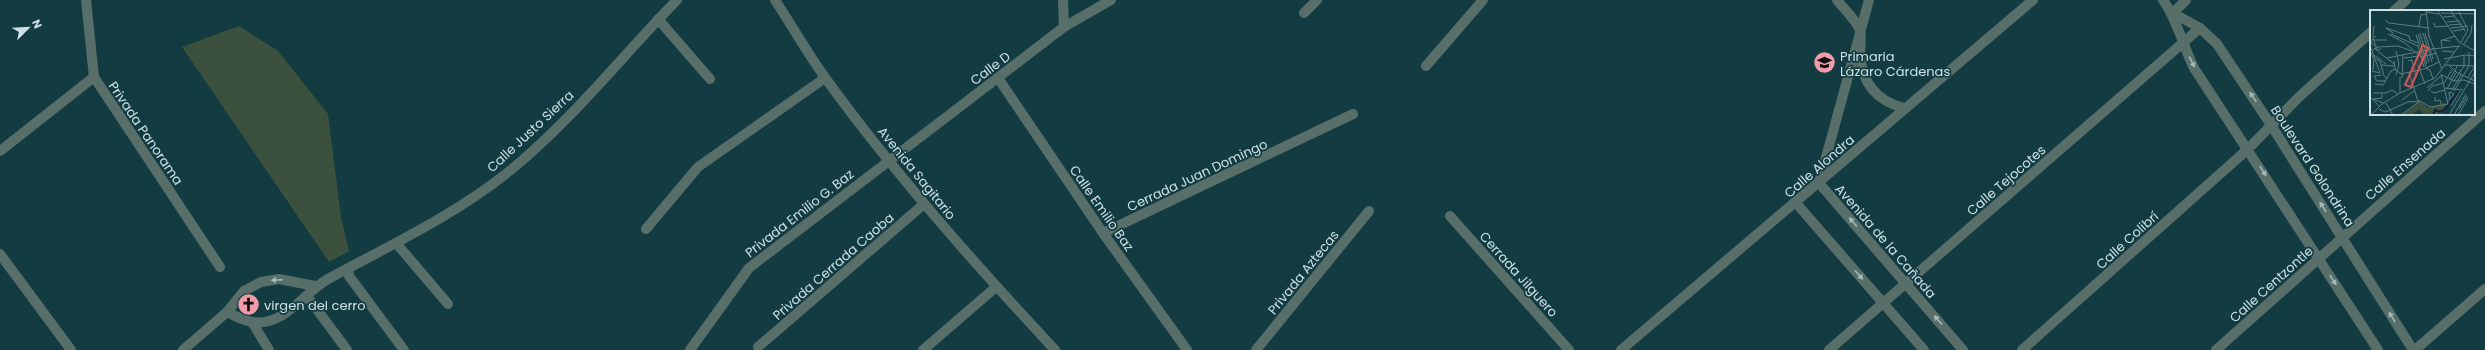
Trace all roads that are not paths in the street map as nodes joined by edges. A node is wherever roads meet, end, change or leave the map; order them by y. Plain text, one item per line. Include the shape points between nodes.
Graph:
1 (86, 0) edge
2 (677, 0) edge
3 (775, 0) edge
4 (1063, 0) edge
5 (1111, 0) edge
6 (1317, 0) edge
7 (1483, 0) edge
8 (1837, 0) edge
9 (1869, 0) edge
10 (2033, 0) edge
11 (2163, 0) edge
12 (2186, 0) edge
13 (2406, 0) edge
14 (2395, 10) edge
15 (2173, 13) junction
16 (1304, 14) dead end
17 (658, 19) junction
18 (1064, 28) junction
19 (2200, 28) junction
20 (1860, 30) junction
21 (2370, 33) edge
22 (2182, 43) junction
23 (1426, 66) dead end
24 (94, 77) junction
25 (825, 78) junction
26 (998, 78) junction
27 (710, 79) dead end
28 (1904, 108) junction
29 (2485, 111) edge
30 (1353, 114) dead end
31 (2271, 125) junction
32 (2248, 149) junction
33 (0, 151) edge
34 (888, 161) junction
35 (1819, 183) junction
36 (1796, 203) junction
37 (924, 204) junction
38 (1370, 211) dead end
39 (1450, 216) dead end
40 (646, 229) dead end
41 (1103, 234) junction
42 (2342, 237) junction
43 (396, 243) junction
44 (0, 254) edge
45 (2319, 259) junction
46 (220, 267) dead end
47 (348, 268) junction
48 (1907, 284) junction
49 (315, 286) junction
50 (996, 286) junction
51 (2485, 289) edge
52 (307, 296) junction
53 (448, 304) dead end
54 (1884, 304) junction
55 (227, 312) junction
56 (252, 322) junction
57 (758, 348) dead end
58 (70, 350) edge
59 (183, 350) edge
60 (269, 350) edge
61 (347, 350) edge
62 (404, 350) edge
63 (690, 350) edge
64 (923, 350) edge
65 (1054, 350) edge
66 (1188, 350) edge
67 (1256, 350) edge
68 (1569, 350) edge
69 (1621, 350) edge
70 (1829, 350) edge
71 (1924, 350) edge
72 (1963, 350) edge
73 (2022, 350) edge
74 (2216, 350) edge
75 (2378, 350) edge
76 (2414, 350) edge

1 - 24 street, Privada Panorama
2 - 17 street, Calle Justo Sierra
3 - 25 street, Avenida Sagitario
4 - 18 street
5 - 18 street, Calle D
6 - 16 street
7 - 23 street
8 - 20 street
9 - 20 street, Avenida de la Cañada
10 - 28 street, Calle Alondra
11 - 15 street, Boulevard Golondrina
12 - 15 street
13 - 14 street
15 - 19 street, Boulevard Golondrina
15 - 22 street, Boulevard Golondrina
17 - 27 street
17 - 43 street, Calle Justo Sierra via 562,123 512,169 471,198
18 - 26 street, Calle D
19 - 22 street, Calle Tejocotes
31 -> 19 street, Boulevard Golondrina via 2217,44
20 - 28 street via 1860,57 1864,76 1871,90 1880,99
20 - 35 street, Avenida de la Cañada
21 - 31 street, Calle Colibrí
22 -> 32 street, Boulevard Golondrina via 2194,68
22 - 48 street, Calle Tejocotes
24 - 33 street
24 - 46 street, Privada Panorama
25 - 34 street, Avenida Sagitario
25 - 40 street via 688,176
26 - 34 street, Calle D
26 - 41 street, Calle Emilio Baz
28 - 35 street, Calle Alondra
29 - 42 street, Calle Ensenada
30 - 41 street, Cerrada Juan Domingo
31 - 32 street, Calle Colibrí
42 -> 31 street, Boulevard Golondrina
32 -> 45 street, Boulevard Golondrina
32 - 73 street, Calle Colibrí
34 - 37 street, Avenida Sagitario
34 - 63 street, Privada Emilio G. Baz via 749,268
35 - 36 street, Calle Alondra
48 -> 35 street, Avenida de la Cañada
36 -> 54 street
36 - 69 street, Calle Alondra
37 - 50 street, Avenida Sagitario
37 - 57 street, Privada Cerrada Caoba
38 - 67 street, Privada Aztecas
39 - 68 street, Cerrada Jilguero
41 - 66 street, Calle Emilio Baz
42 - 45 street, Calle Centzontle
76 -> 42 street, Boulevard Golondrina
43 - 47 street, Calle Justo Sierra
43 - 53 street
44 - 58 street
45 - 74 street, Calle Centzontle
45 -> 75 street, Boulevard Golondrina
47 - 49 street, Calle Justo Sierra
47 - 62 street via 349,276
48 - 54 street, Calle Tejocotes
72 -> 48 street, Avenida de la Cañada
49 - 52 street, Calle Justo Sierra
49 -> 55 street via 279,279 261,282 244,291
50 - 64 street
50 - 65 street, Avenida Sagitario
51 - 76 street
52 - 56 street, Calle Justo Sierra via 292,309 269,322
52 - 61 street
54 - 70 street, Calle Tejocotes
54 - 71 street
55 - 56 street, Calle Justo Sierra
55 - 59 street
56 - 60 street

